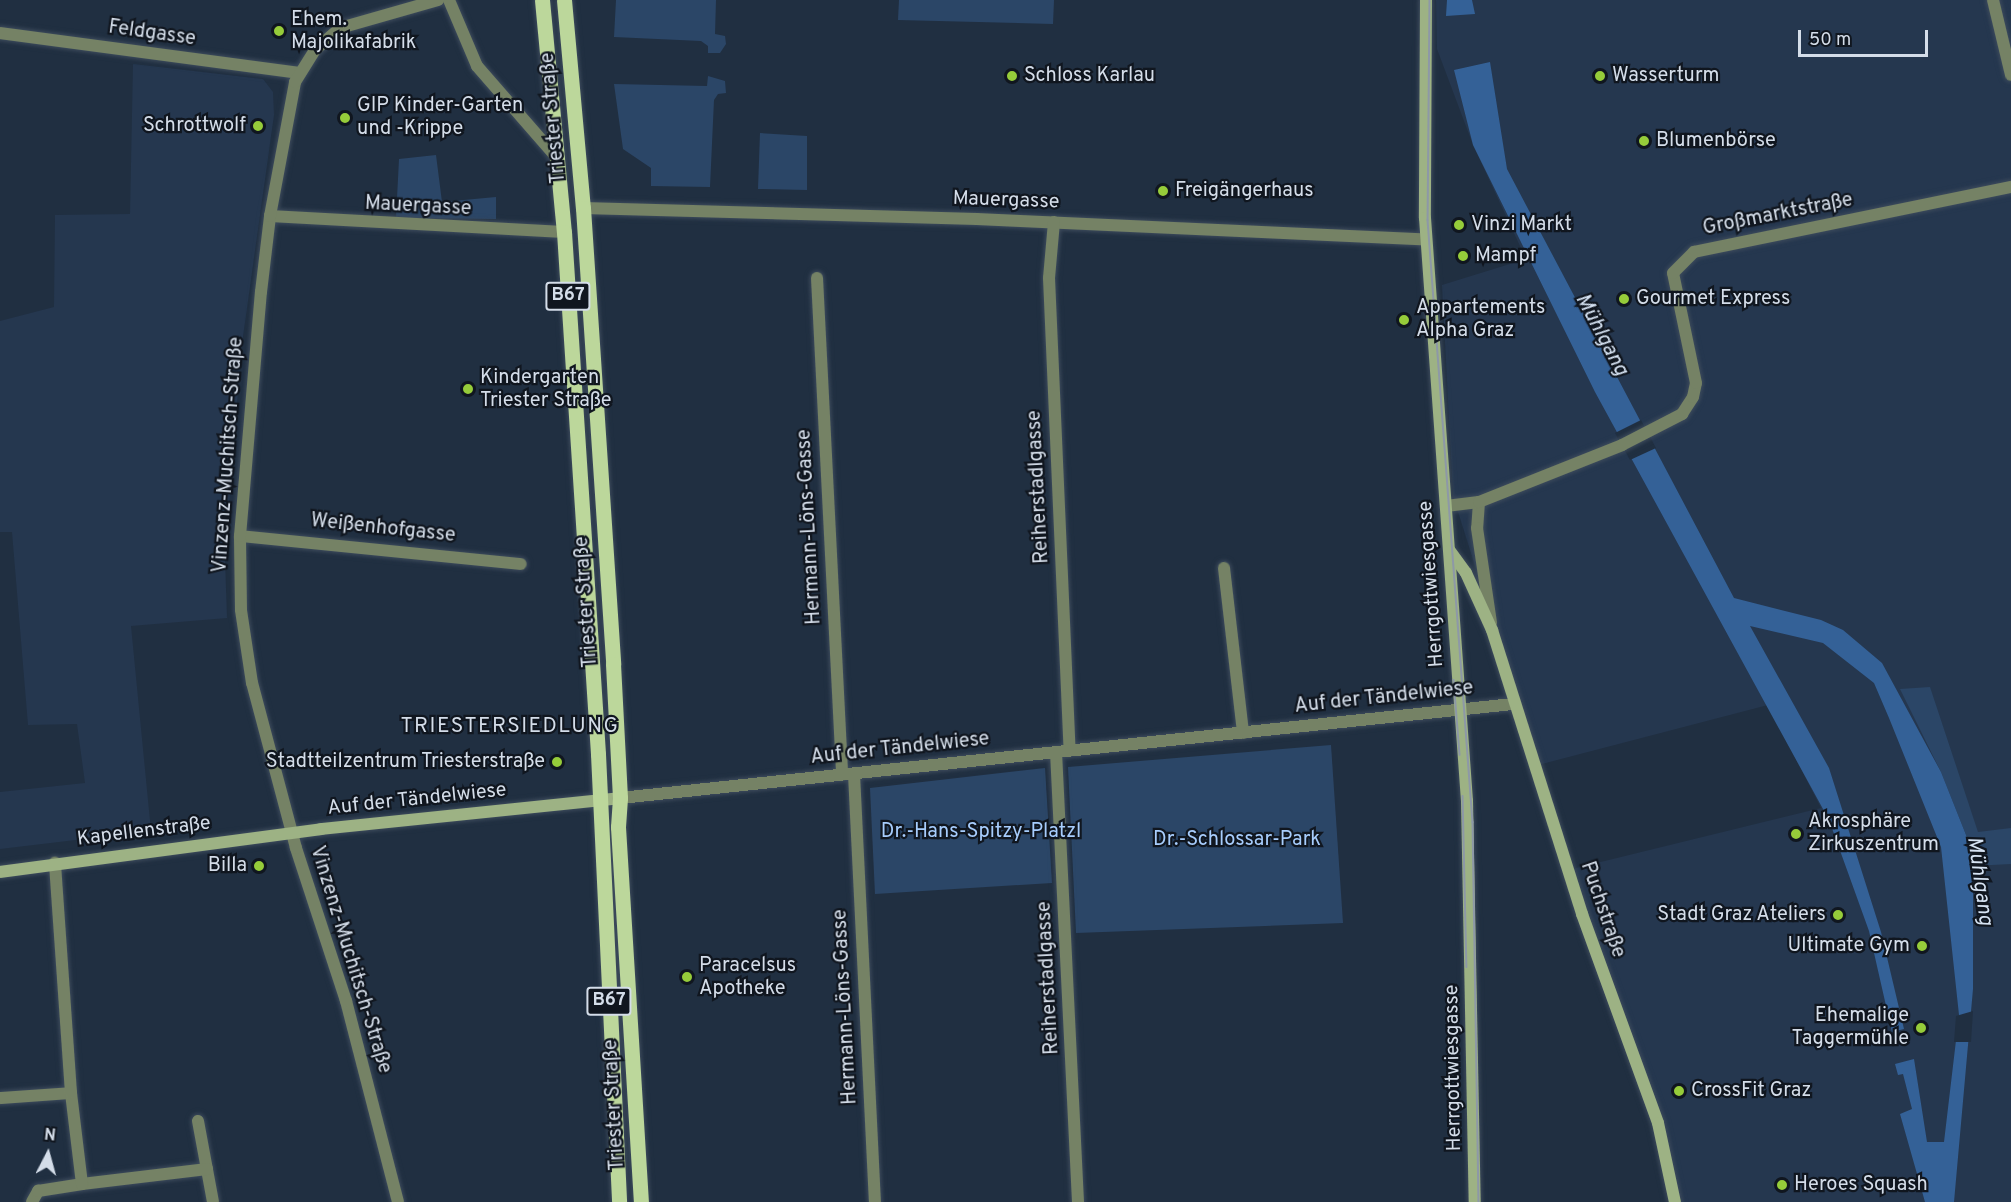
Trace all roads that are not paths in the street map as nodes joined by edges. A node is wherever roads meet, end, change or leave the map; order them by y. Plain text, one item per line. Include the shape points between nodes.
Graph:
1 (438, 0) edge
2 (449, 0) edge
3 (542, 0) edge
4 (564, 0) edge
5 (1426, 0) edge
6 (1993, 0) edge
7 (0, 33) edge
8 (299, 74) junction
9 (2011, 75) edge
10 (558, 159) junction
11 (2011, 187) edge
12 (583, 208) junction
13 (270, 216) junction
14 (1054, 222) junction
15 (564, 232) junction
16 (1426, 239) junction
17 (817, 278) dead end
18 (1479, 502) junction
19 (1446, 506) junction
20 (240, 536) junction
21 (1449, 550) junction
22 (522, 564) dead end
23 (1224, 567) dead end
24 (1492, 630) junction
25 (1513, 704) junction
26 (1460, 708) junction
27 (1243, 733) junction
28 (1070, 751) junction
29 (1056, 752) junction
30 (848, 774) junction
31 (620, 798) junction
32 (598, 800) junction
33 (292, 833) junction
34 (55, 863) junction
35 (0, 872) edge
36 (71, 1093) junction
37 (0, 1098) edge
38 (198, 1121) dead end
39 (207, 1169) junction
40 (82, 1184) junction
41 (32, 1202) edge
42 (213, 1202) edge
43 (398, 1202) edge
44 (619, 1202) edge
45 (641, 1202) edge
46 (875, 1202) edge
47 (1078, 1202) edge
48 (1475, 1202) edge
49 (1675, 1202) edge

1 - 8 street, Vinzenz-Muchitsch-Straße via 340,28 321,43
2 - 10 street via 477,66
3 - 10 main road, Triester Straße / B67
4 - 12 main road, Triester Straße / B67
5 - 16 main road, Herrgottwiesgasse
6 - 9 street
7 - 8 street, Feldgasse
8 - 13 street, Vinzenz-Muchitsch-Straße via 291,93
10 - 15 main road, Triester Straße / B67
11 - 18 street, Großmarktstraße via 1694,252 1679,263 1672,284 1696,383 1693,397 1682,414 1648,434
12 - 14 street, Mauergasse
12 - 31 main road, Triester Straße / B67
13 - 15 street, Mauergasse
13 - 20 street, Vinzenz-Muchitsch-Straße via 252,374
14 - 16 street, Mauergasse
14 - 28 street, Reiherstadlgasse via 1049,278
15 - 32 main road, Triester Straße / B67
16 - 19 main road, Herrgottwiesgasse
17 - 30 street, Hermann-Löns-Gasse
18 - 19 street, Großmarktstraße
18 - 24 street, Puchstraße via 1477,528
19 - 21 main road, Herrgottwiesgasse
20 - 22 street, Weißenhofgasse
20 - 33 street, Vinzenz-Muchitsch-Straße via 241,610 252,683
21 - 24 main road, Puchstraße via 1466,573
21 - 26 main road, Herrgottwiesgasse
23 - 27 street
24 - 25 main road, Puchstraße
25 - 26 street, Auf der Tändelwiese
25 - 49 main road, Puchstraße via 1582,914 1658,1123
26 - 27 street, Auf der Tändelwiese
26 - 48 main road, Herrgottwiesgasse via 1469,840
27 - 28 street, Auf der Tändelwiese
28 - 29 street, Auf der Tändelwiese
29 - 30 street, Auf der Tändelwiese
29 - 47 street, Reiherstadlgasse
30 - 31 street, Auf der Tändelwiese
30 - 46 street, Hermann-Löns-Gasse
31 - 32 main road, Auf der Tändelwiese
31 - 45 main road, Triester Straße / B67 via 621,901 630,989
32 - 33 main road, Auf der Tändelwiese
32 - 44 main road, Triester Straße / B67
33 - 34 main road, Kapellenstraße
33 - 43 street, Vinzenz-Muchitsch-Straße via 346,1001
34 - 35 main road, Kapellenstraße
34 - 36 street
36 - 37 street
36 - 40 street
38 - 39 street
39 - 40 street
39 - 42 street
40 - 41 street via 38,1191

